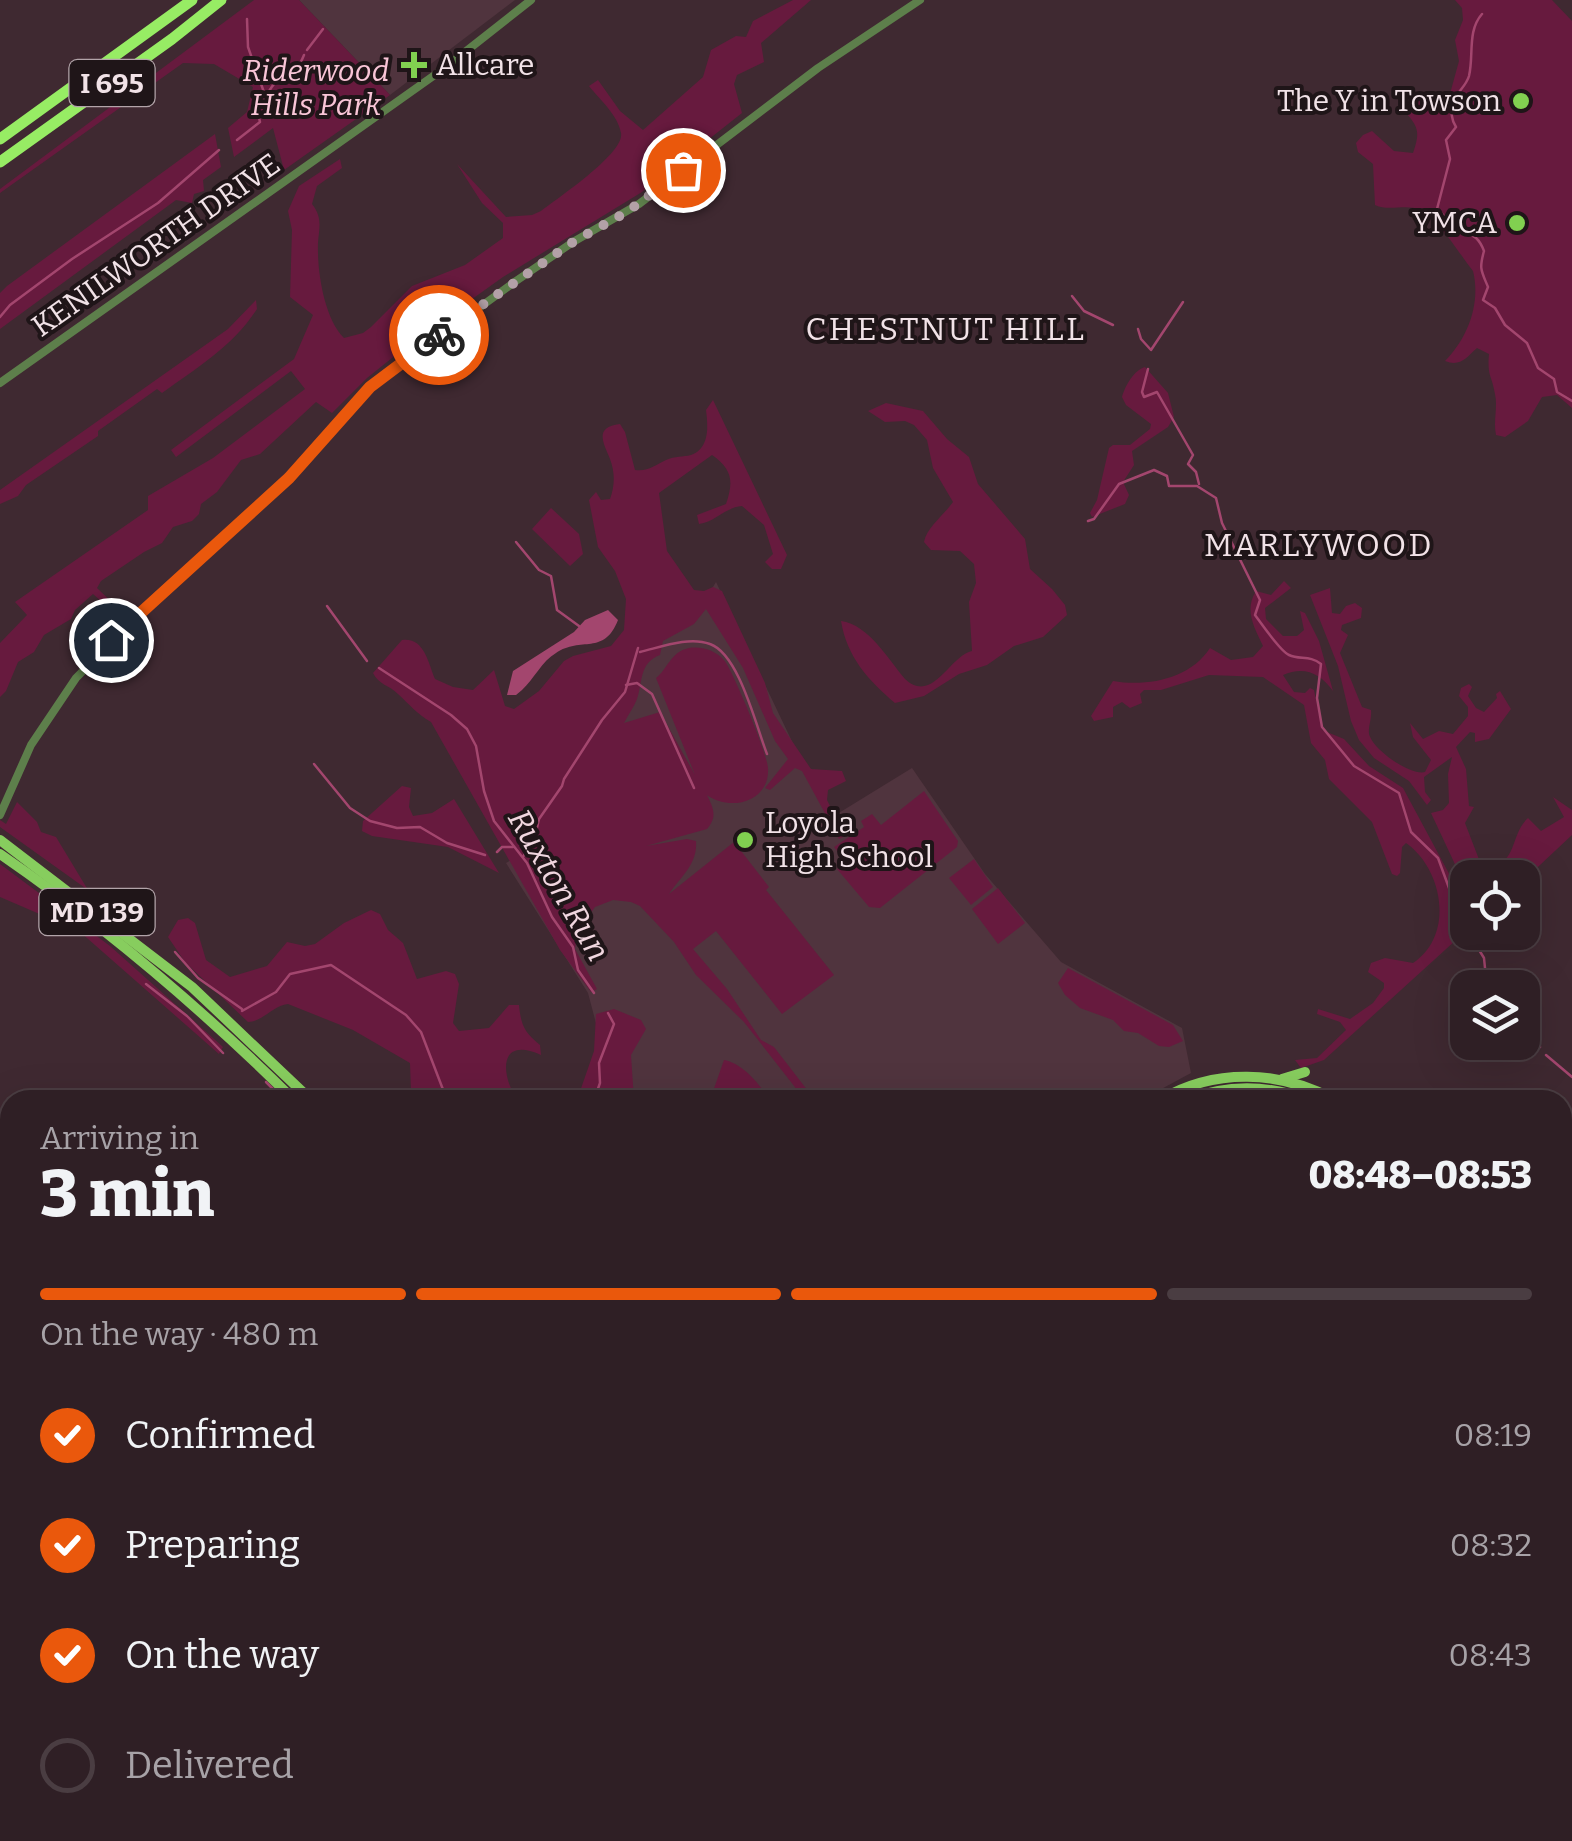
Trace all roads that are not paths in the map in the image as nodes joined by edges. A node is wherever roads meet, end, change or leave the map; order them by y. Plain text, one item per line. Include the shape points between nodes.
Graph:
1 (192, 0) edge
2 (221, 0) edge
3 (530, 0) edge
4 (920, 0) edge
5 (0, 138) edge
6 (0, 162) edge
7 (0, 383) edge
8 (0, 815) edge
9 (0, 840) edge
10 (0, 854) edge
11 (1205, 1080) junction
12 (1269, 1089) junction
13 (283, 1090) edge
14 (300, 1090) edge
15 (1182, 1090) edge
16 (1197, 1090) edge
17 (1225, 1090) edge
18 (1272, 1090) edge
19 (1312, 1090) edge

1 - 5 highway, I 695
2 - 6 highway, I 695
3 - 7 street, KENILWORTH DRIVE via 446,67
4 - 8 street via 804,78 639,204 530,271 370,387 298,470 76,678 38,733
9 - 14 main road, MD 139 via 192,987
10 - 13 main road, MD 139 via 190,1001
11 - 12 main road
11 - 15 main road
11 - 16 main road
11 - 19 main road via 1280,1080
12 - 17 main road
12 - 18 main road

